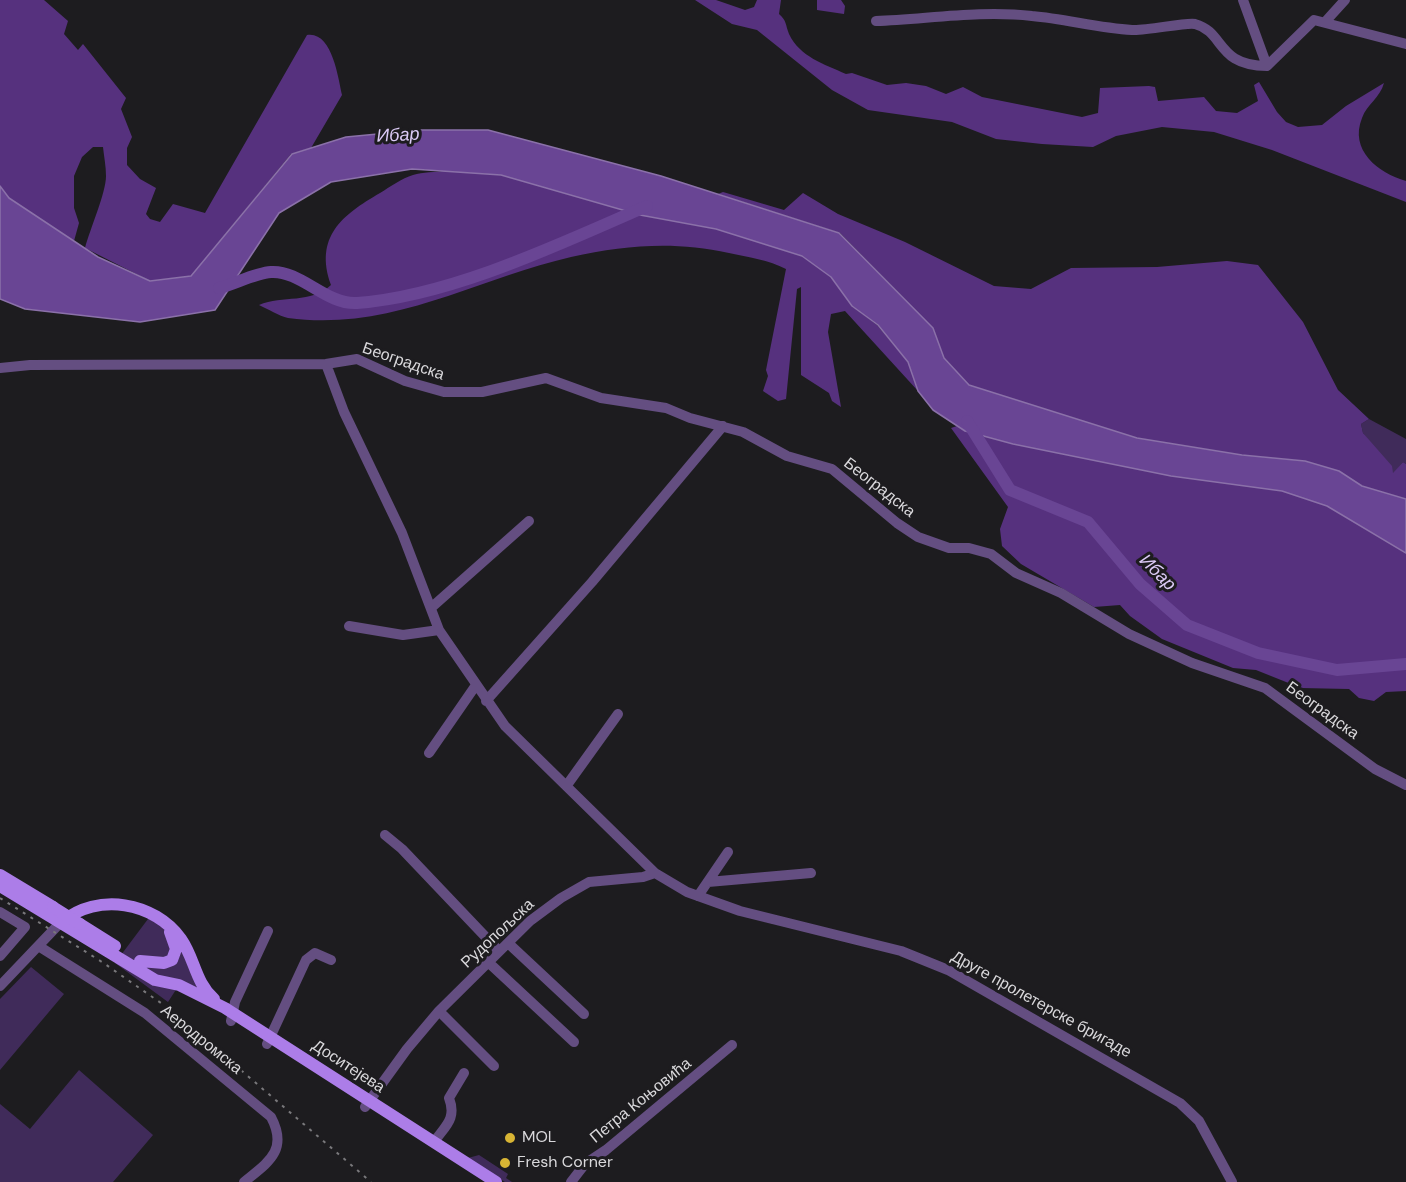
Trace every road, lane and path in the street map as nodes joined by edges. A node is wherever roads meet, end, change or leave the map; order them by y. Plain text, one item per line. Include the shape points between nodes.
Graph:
1 (1243, 0) edge
2 (1345, 0) edge
3 (876, 21) dead end
4 (1326, 22) junction
5 (1406, 44) edge
6 (1267, 66) junction
7 (326, 364) junction
8 (0, 368) edge
9 (723, 426) junction
10 (529, 521) dead end
11 (432, 607) junction
12 (349, 626) dead end
13 (439, 630) junction
14 (476, 685) junction
15 (486, 701) junction
16 (618, 714) dead end
17 (429, 753) dead end
18 (567, 785) junction
19 (1406, 785) edge
20 (385, 835) dead end
21 (728, 852) dead end
22 (655, 873) junction
23 (811, 873) dead end
24 (0, 875) edge
25 (708, 882) junction
26 (0, 886) edge
27 (698, 896) junction
28 (135, 908) junction
29 (0, 912) edge
30 (61, 922) junction
31 (268, 931) dead end
32 (40, 946) junction
33 (503, 947) junction
34 (0, 956) edge
35 (331, 960) dead end
36 (140, 961) junction
37 (488, 962) junction
38 (179, 985) junction
39 (0, 986) edge
40 (439, 1011) junction
41 (229, 1014) junction
42 (584, 1014) dead end
43 (268, 1040) junction
44 (574, 1042) dead end
45 (732, 1045) dead end
46 (494, 1066) dead end
47 (464, 1073) dead end
48 (368, 1104) junction
49 (434, 1142) junction
50 (244, 1182) edge
51 (482, 1182) edge
52 (496, 1182) edge
53 (571, 1182) edge
54 (1232, 1182) edge

1 - 6 street
2 - 4 street
3 - 6 street via 1008,14 1130,30 1193,23 1205,28 1232,58 1248,66
4 - 5 street
4 - 6 street via 1314,20 1306,25
7 - 8 street, Београдска
7 - 9 street, Београдска via 357,359 405,381 444,392 482,392 546,378 601,398 666,408
7 - 11 street
9 - 15 street
9 - 19 street, Београдска via 759,439 787,456 832,470 918,537 949,548 991,554 1016,573 1061,592 1128,634 1192,663 1265,688 1375,769
10 - 11 street
11 - 13 street
12 - 13 street via 403,635
13 - 14 street
14 - 15 street
14 - 17 street
15 - 18 street via 505,726
16 - 18 street
18 - 22 street
20 - 33 street
21 - 25 street
22 - 27 street, Друге пролетерске бригаде
22 - 33 street, Рудопољска via 589,882 561,898
23 - 25 street
24 - 36 main road, Доситејева, bridge
25 - 27 street
26 - 30 main road
27 - 54 street, Друге пролетерске бригаде via 788,924 901,951 948,970 1131,1072 1185,1107 1199,1121
28 - 30 main road via 113,904 94,907
28 - 36 main road via 159,920 175,943 175,953 169,961
28 - 41 main road via 160,918 180,937 201,984
29 - 34 street via 25,927
30 - 32 street
30 - 38 main road via 156,980
31 - 41 street
32 - 39 street
32 - 50 street, Аеродромска via 145,1013 271,1117 278,1137 277,1150 270,1161
33 - 37 street, Рудопољска
33 - 42 street
35 - 43 street via 315,953 306,960
36 - 38 main road, Доситејева
37 - 40 street, Рудопољска
37 - 44 street
38 - 41 main road, Доситејева
40 - 46 street
40 - 48 street, Рудопољска
41 - 43 main road, Доситејева
43 - 48 main road, Доситејева
45 - 53 street, Петра Коњовића via 585,1164
47 - 49 street via 448,1098 451,1117
48 - 49 main road, Доситејева
48 - 51 main road, Доситејева
49 - 52 main road, Доситејева

